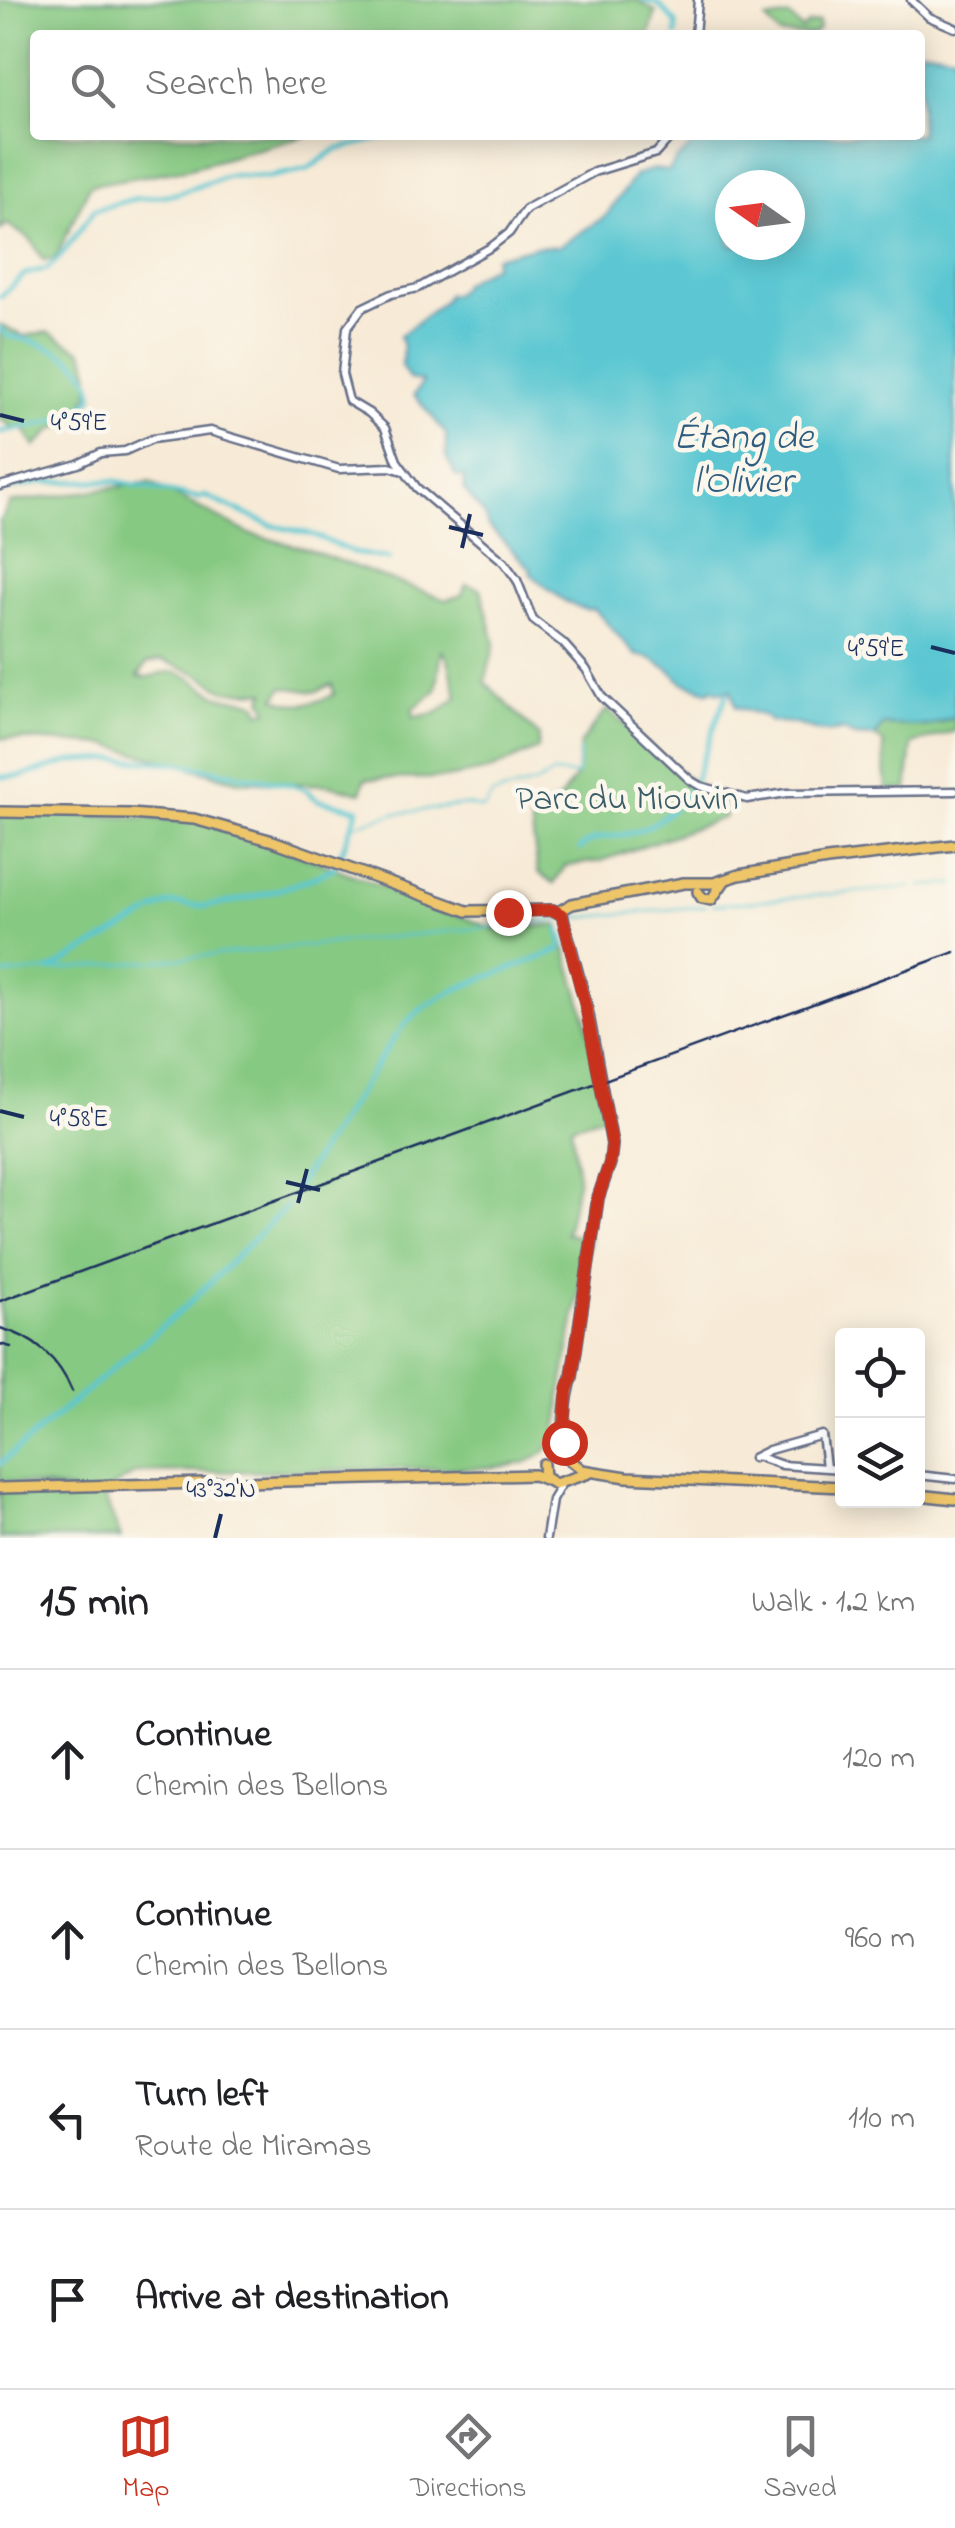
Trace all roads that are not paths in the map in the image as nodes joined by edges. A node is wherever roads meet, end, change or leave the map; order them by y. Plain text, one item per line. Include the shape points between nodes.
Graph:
1 (698, 0) edge
2 (911, 0) edge
3 (955, 28) edge
4 (695, 30) edge
5 (667, 140) edge
6 (404, 472) junction
7 (0, 486) edge
8 (955, 791) edge
9 (0, 812) edge
10 (955, 845) edge
11 (561, 909) junction
12 (564, 1438) junction
13 (775, 1449) junction
14 (554, 1454) junction
15 (569, 1460) junction
16 (772, 1462) junction
17 (543, 1464) junction
18 (826, 1467) junction
19 (835, 1468) edge
20 (593, 1473) junction
21 (521, 1476) junction
22 (925, 1476) edge
23 (955, 1479) edge
24 (548, 1481) junction
25 (566, 1481) junction
26 (835, 1487) edge
27 (0, 1488) edge
28 (925, 1494) edge
29 (955, 1497) edge
30 (542, 1538) edge

1 - 4 street
2 - 3 street via 928,17
5 - 6 street via 656,152 594,172 536,203 492,247 418,288 371,303 354,318 346,338 344,393 385,428
6 - 7 street via 339,469 210,432 152,439
6 - 8 street via 504,562 533,620 576,656 606,701 700,786 747,798
9 - 11 main road via 194,819 467,911
10 - 11 main road via 843,857 708,887 679,885
11 - 12 main road via 612,1144 598,1198
12 - 14 main road
12 - 15 main road
13 - 16 street
13 - 16 street via 753,1458
13 - 18 street via 822,1435
14 - 15 main road
14 - 17 main road
15 - 20 main road
15 - 25 main road
16 - 18 street
17 - 21 main road
17 - 24 main road
18 - 19 street
20 - 25 main road
20 - 26 main road
21 - 24 main road
21 - 27 main road
22 - 23 street
24 - 25 main road
24 - 30 street
25 - 30 street via 553,1496
28 - 29 main road

